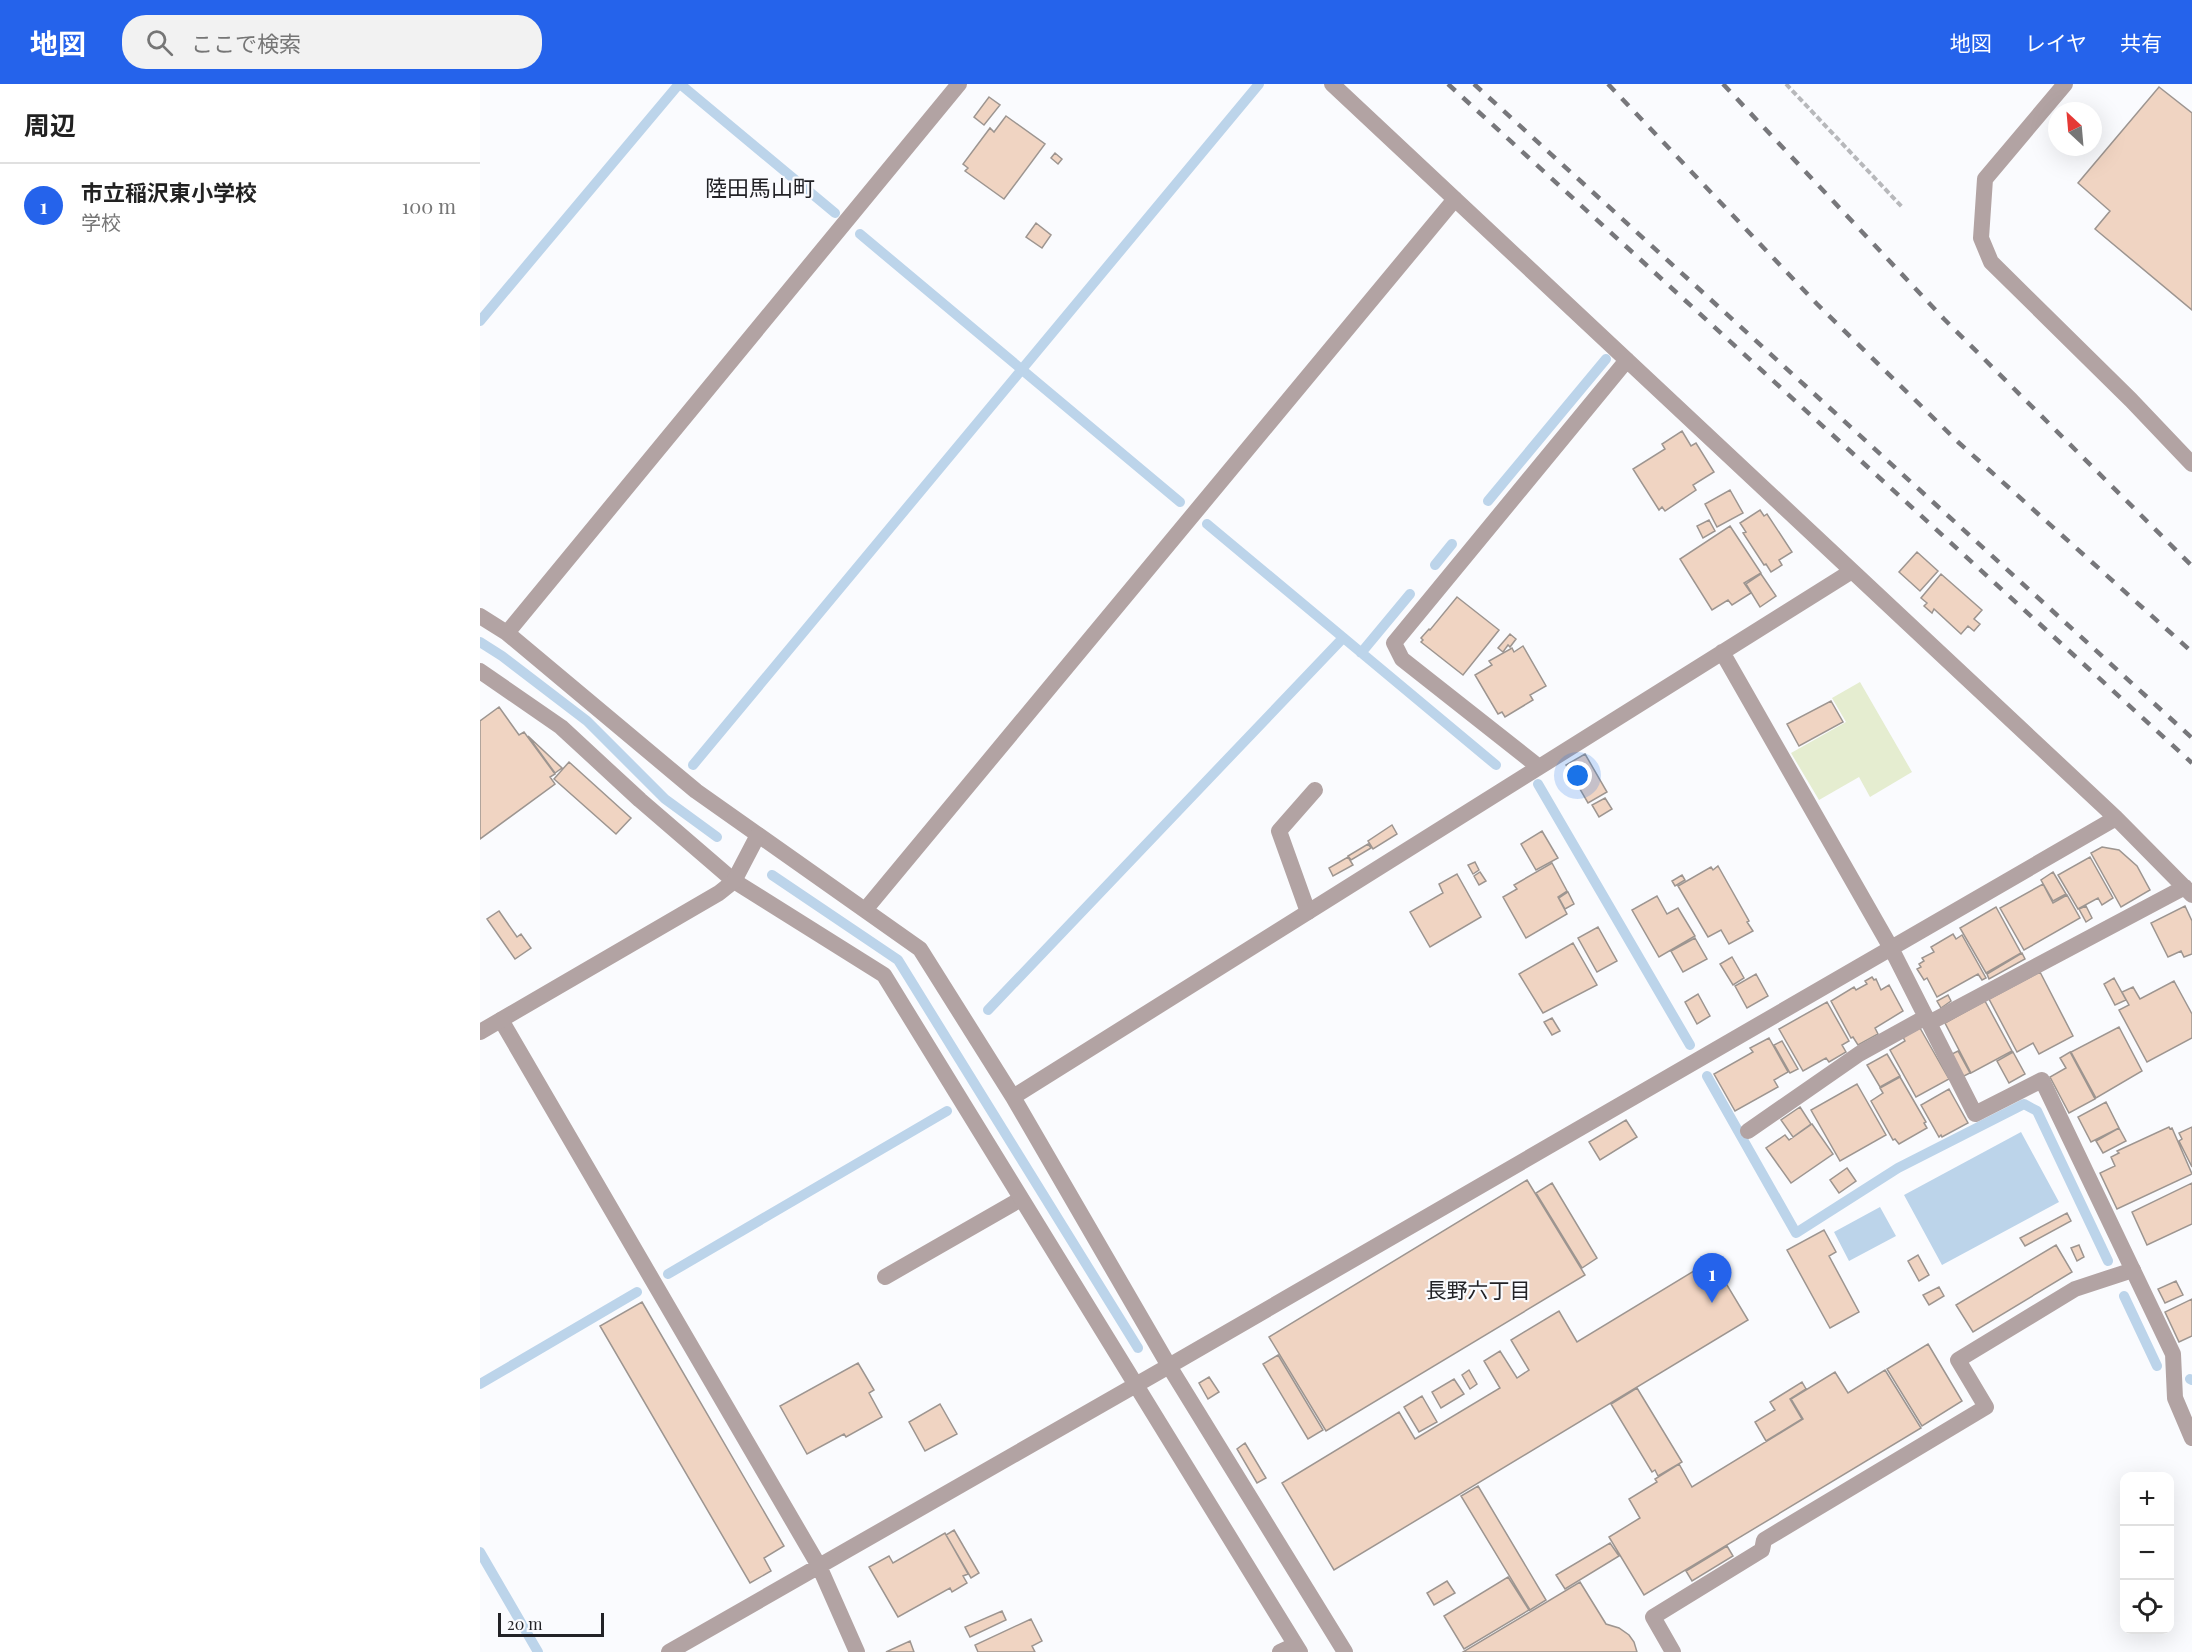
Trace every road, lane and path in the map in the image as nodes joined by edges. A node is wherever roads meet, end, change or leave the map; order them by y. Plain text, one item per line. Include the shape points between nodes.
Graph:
1 (959, 84) edge
2 (1332, 84) edge
3 (1786, 84) edge
4 (2065, 84) edge
5 (1455, 199) junction
6 (1903, 208) dead end
7 (1627, 360) junction
8 (2192, 464) edge
9 (1852, 571) junction
10 (480, 616) edge
11 (507, 633) junction
12 (1722, 652) junction
13 (480, 671) edge
14 (1539, 767) junction
15 (1315, 790) dead end
16 (2116, 818) junction
17 (758, 836) junction
18 (734, 881) junction
19 (2188, 891) edge
20 (865, 910) junction
21 (1308, 912) junction
22 (1891, 948) junction
23 (501, 1020) junction
24 (1927, 1020) junction
25 (480, 1032) edge
26 (1013, 1097) junction
27 (1748, 1131) dead end
28 (1022, 1199) junction
29 (2133, 1270) junction
30 (885, 1277) dead end
31 (1169, 1366) junction
32 (1135, 1385) junction
33 (2192, 1438) edge
34 (819, 1566) junction
35 (1298, 1648) edge
36 (669, 1652) edge
37 (858, 1652) edge
38 (1280, 1652) edge
39 (1345, 1652) edge
40 (1673, 1652) edge

1 - 11 street
2 - 5 street
3 - 6 path
4 - 8 street via 1985,179 1981,238 1991,262
5 - 7 street
5 - 20 street
7 - 9 street
7 - 14 street via 1394,643 1402,659
9 - 12 street
9 - 16 street
10 - 11 street
11 - 17 street via 696,791
12 - 14 street
12 - 22 street
13 - 18 street via 561,727
14 - 21 street
15 - 21 street via 1278,831
16 - 19 street
16 - 22 street
17 - 18 street
17 - 20 street
18 - 23 street
18 - 28 street via 884,975
19 - 24 street
20 - 26 street via 920,949
21 - 26 street
22 - 24 street
22 - 31 street
23 - 25 street
23 - 34 street
24 - 27 street via 1859,1054
24 - 29 street via 1975,1114 2042,1080
26 - 31 street
28 - 30 street
28 - 32 street
29 - 33 street via 2173,1354 2175,1398
29 - 40 street via 2076,1289 1958,1360 1986,1407 1764,1540 1762,1550 1653,1617
31 - 32 street
31 - 39 street
32 - 34 street
32 - 35 street
34 - 36 street
34 - 37 street
35 - 38 street

